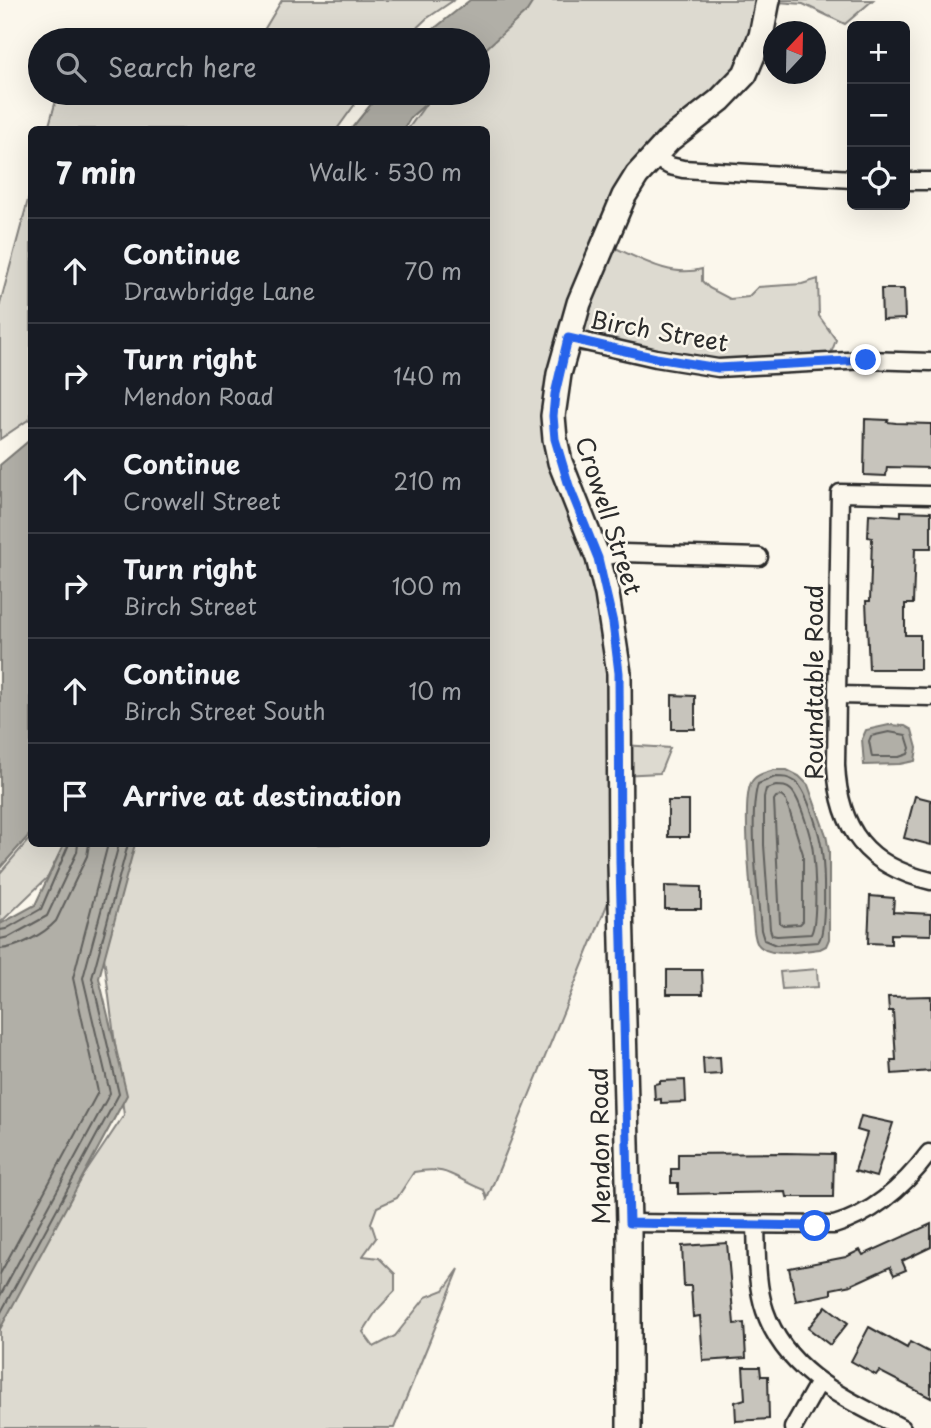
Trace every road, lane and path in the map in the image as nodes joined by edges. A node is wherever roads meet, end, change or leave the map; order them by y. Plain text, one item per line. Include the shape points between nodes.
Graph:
1 (768, 0) edge
2 (653, 157) junction
3 (847, 179) edge
4 (910, 181) edge
5 (931, 181) edge
6 (568, 338) junction
7 (931, 362) edge
8 (931, 495) edge
9 (598, 558) junction
10 (759, 558) dead end
11 (837, 695) junction
12 (931, 697) edge
13 (620, 863) joint
14 (931, 881) edge
15 (929, 1153) dead end
16 (629, 1223) junction
17 (756, 1225) junction
18 (819, 1382) junction
19 (629, 1428) edge
20 (793, 1428) edge
21 (902, 1428) edge

1 - 2 street, Crowell Street via 761,36 745,74
2 - 3 street via 683,169
2 - 6 street, Crowell Street via 637,175 615,215
4 - 5 street
6 - 7 street, Birch Street via 718,368 866,360
6 - 9 street, Crowell Street via 555,394 555,439
8 - 11 street, Roundtable Road via 840,493
9 - 10 street via 623,553
9 - 13 street, Crowell Street via 619,673
11 - 12 street
11 - 14 street, Roundtable Road via 837,782 844,813 860,842 880,861
13 - 16 street, Mendon Road
15 - 17 street via 900,1186 849,1221 815,1226
16 - 17 street
16 - 19 street, Mendon Road
17 - 18 street via 764,1310 792,1358
18 - 20 street
18 - 21 street

